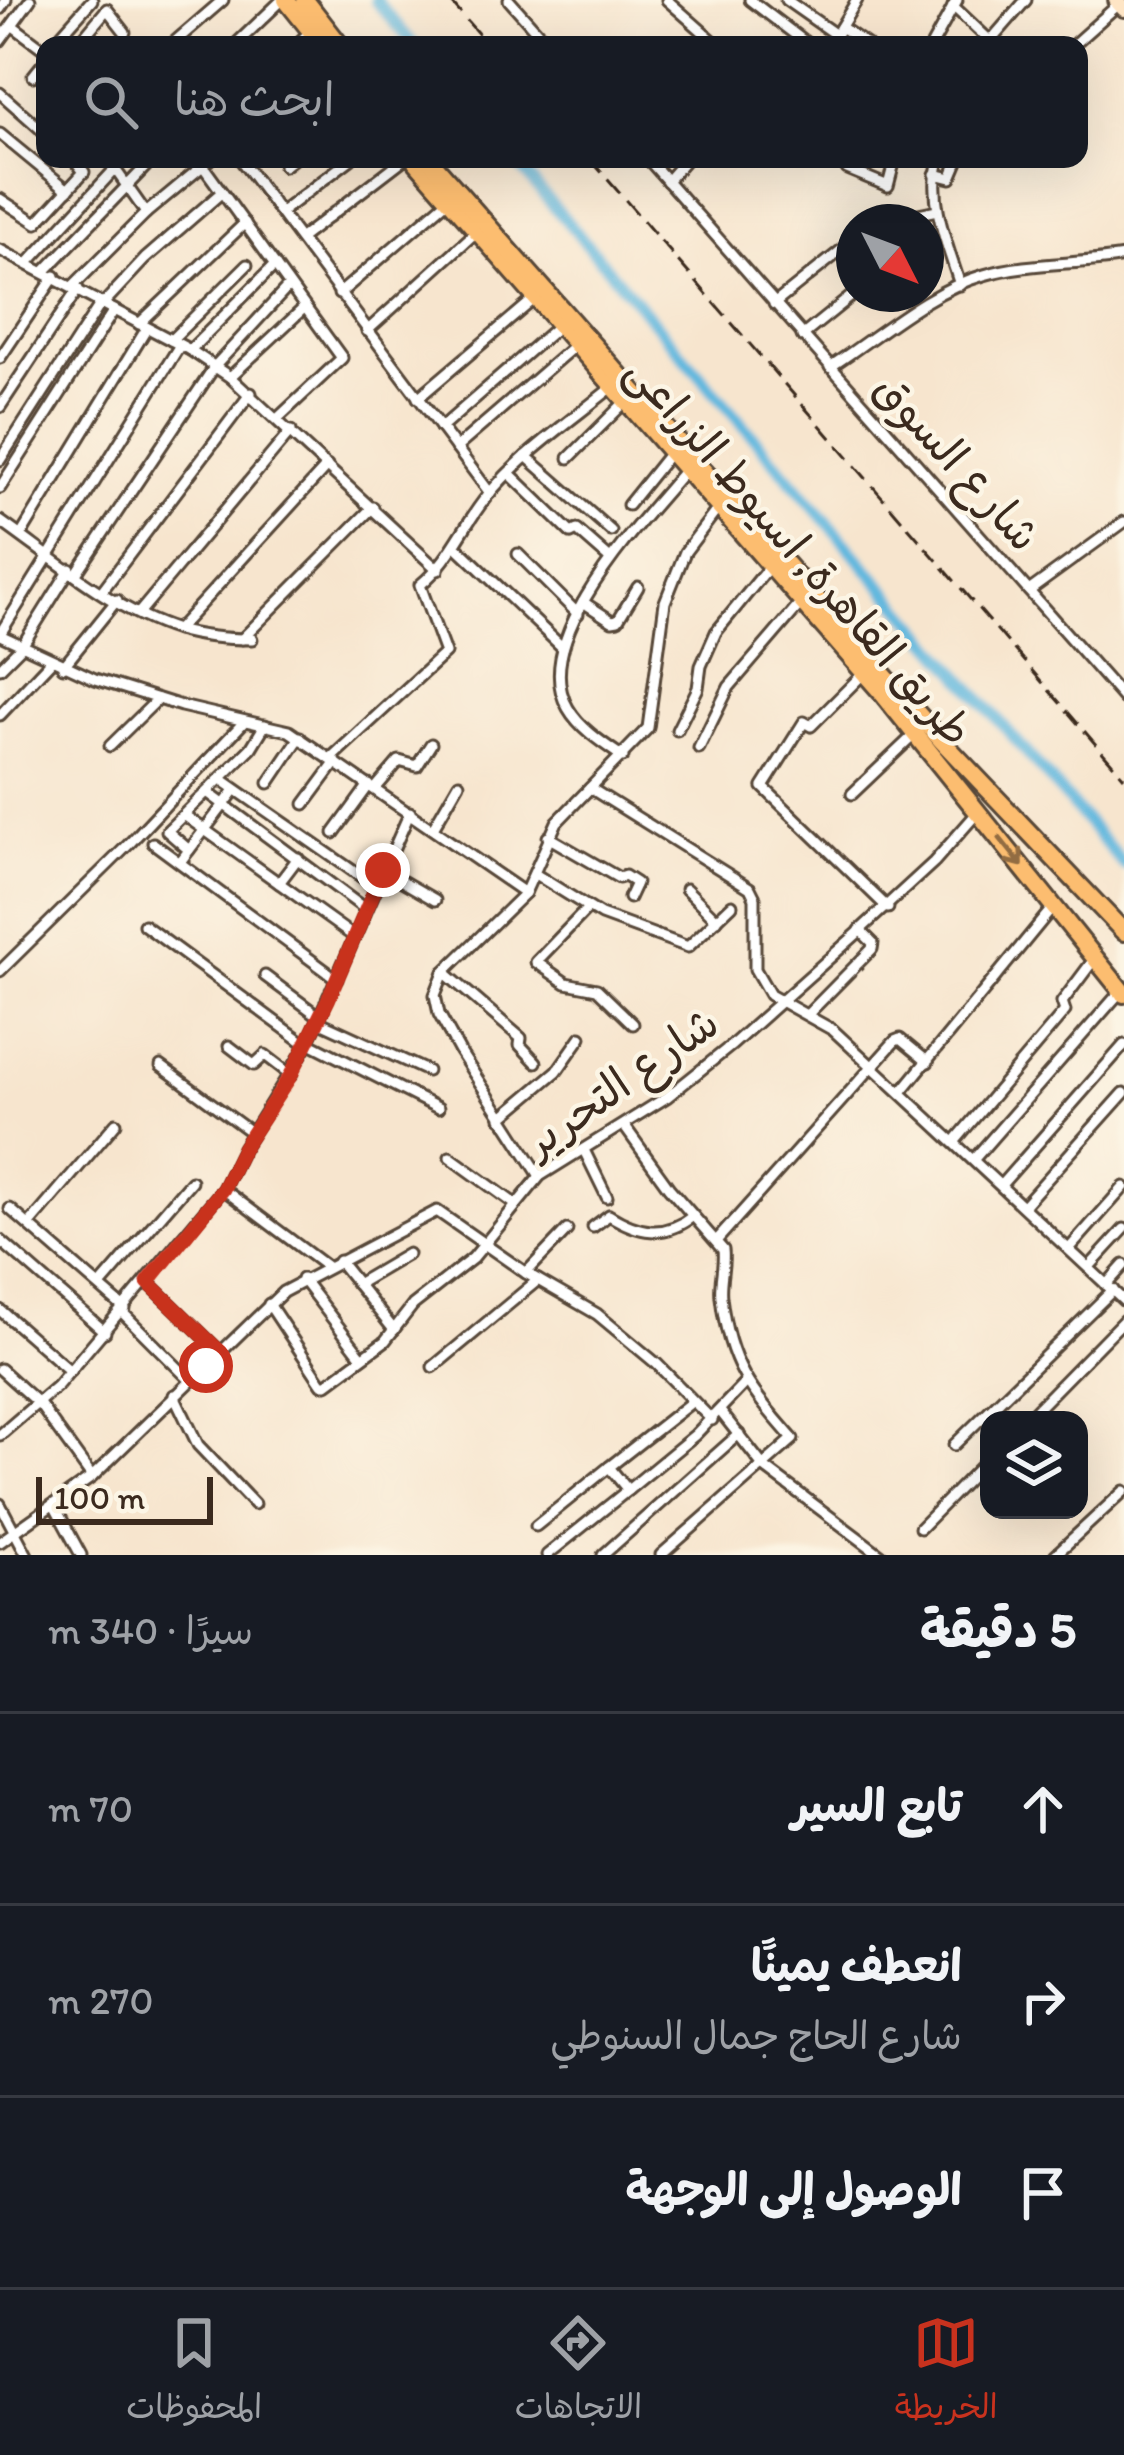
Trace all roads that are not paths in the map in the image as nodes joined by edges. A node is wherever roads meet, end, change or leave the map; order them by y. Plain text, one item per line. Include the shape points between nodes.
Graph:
1 (30, 0) edge
2 (92, 0) edge
3 (223, 0) edge
4 (284, 0) edge
5 (305, 0) edge
6 (509, 0) edge
7 (667, 0) edge
8 (750, 0) edge
9 (786, 0) edge
10 (840, 0) edge
11 (1026, 0) edge
12 (955, 3) edge
13 (854, 4) edge
14 (1120, 4) edge
15 (13, 26) junction
16 (125, 32) dead end
17 (58, 36) edge
18 (84, 36) edge
19 (181, 36) edge
20 (245, 36) edge
21 (323, 36) edge
22 (325, 36) edge
23 (541, 36) edge
24 (708, 36) edge
25 (797, 36) edge
26 (836, 36) edge
27 (937, 36) edge
28 (982, 36) edge
29 (994, 36) edge
30 (1083, 36) edge
31 (36, 40) edge
32 (0, 41) edge
33 (36, 73) edge
34 (34, 76) dead end
35 (0, 93) edge
36 (36, 125) edge
37 (0, 134) edge
38 (36, 164) edge
39 (41, 168) edge
40 (84, 168) edge
41 (108, 168) edge
42 (114, 168) edge
43 (144, 168) edge
44 (196, 168) edge
45 (208, 168) edge
46 (247, 168) edge
47 (339, 168) edge
48 (397, 168) edge
49 (417, 168) edge
50 (437, 168) edge
51 (656, 168) edge
52 (679, 168) edge
53 (892, 168) edge
54 (937, 168) edge
55 (955, 168) edge
56 (847, 169) dead end
57 (935, 174) junction
58 (668, 182) junction
59 (127, 186) junction
60 (68, 190) junction
61 (223, 192) junction
62 (0, 199) edge
63 (447, 201) junction
64 (937, 204) edge
65 (281, 212) junction
66 (146, 213) junction
67 (245, 223) junction
68 (944, 232) edge
69 (475, 233) junction
70 (301, 238) junction
71 (0, 250) edge
72 (836, 254) edge
73 (1124, 256) edge
74 (28, 262) junction
75 (248, 265) dead end
76 (274, 265) junction
77 (50, 273) junction
78 (960, 285) junction
79 (290, 286) junction
80 (75, 287) junction
81 (339, 294) junction
82 (533, 299) junction
83 (102, 303) junction
84 (774, 304) junction
85 (305, 307) junction
86 (836, 309) edge
87 (114, 310) junction
88 (143, 326) junction
89 (557, 327) junction
90 (367, 331) junction
91 (802, 337) junction
92 (180, 345) junction
93 (574, 346) junction
94 (0, 358) edge
95 (214, 366) junction
96 (830, 368) junction
97 (230, 377) junction
98 (611, 388) junction
99 (250, 393) junction
100 (418, 398) junction
101 (624, 403) junction
102 (0, 407) edge
103 (278, 418) junction
104 (441, 428) junction
105 (291, 430) junction
106 (456, 448) junction
107 (669, 454) junction
108 (526, 457) junction
109 (569, 458) dead end
110 (0, 460) edge
111 (327, 466) junction
112 (684, 471) junction
113 (508, 473) junction
114 (0, 488) edge
115 (490, 493) junction
116 (722, 504) junction
117 (628, 505) dead end
118 (374, 507) junction
119 (1124, 522) edge
120 (2, 526) edge
121 (610, 531) dead end
122 (21, 535) junction
123 (456, 546) junction
124 (518, 554) dead end
125 (50, 555) junction
126 (610, 559) junction
127 (770, 567) junction
128 (438, 570) junction
129 (73, 572) junction
130 (638, 587) dead end
131 (1029, 590) junction
132 (102, 591) junction
133 (117, 600) junction
134 (801, 603) junction
135 (580, 608) junction
136 (140, 613) junction
137 (177, 630) junction
138 (0, 634) edge
139 (22, 646) junction
140 (563, 648) junction
141 (51, 662) junction
142 (63, 667) junction
143 (0, 668) edge
144 (864, 673) junction
145 (158, 699) junction
146 (1124, 699) edge
147 (0, 715) edge
148 (243, 723) junction
149 (265, 725) junction
150 (677, 730) dead end
151 (915, 734) junction
152 (300, 737) junction
153 (431, 744) dead end
154 (110, 746) dead end
155 (699, 748) dead end
156 (623, 757) junction
157 (333, 760) junction
158 (220, 779) junction
159 (268, 783) dead end
160 (459, 783) dead end
161 (372, 787) junction
162 (590, 788) junction
163 (235, 790) junction
164 (207, 792) junction
165 (852, 794) dead end
166 (305, 804) dead end
167 (224, 805) junction
168 (410, 812) junction
169 (978, 812) junction
170 (184, 815) junction
171 (434, 828) junction
172 (205, 830) junction
173 (334, 833) dead end
174 (548, 838) junction
175 (153, 843) dead end
176 (189, 850) junction
177 (298, 859) junction
178 (180, 862) junction
179 (383, 870) junction
180 (535, 874) junction
181 (279, 883) junction
182 (376, 886) junction
183 (686, 889) dead end
184 (525, 893) junction
185 (629, 898) dead end
186 (435, 900) dead end
187 (732, 905) dead end
188 (1054, 906) junction
189 (588, 908) junction
190 (888, 908) junction
191 (365, 910) junction
192 (718, 920) junction
193 (144, 925) dead end
194 (860, 931) junction
195 (1124, 932) edge
196 (353, 936) junction
197 (1095, 958) junction
198 (0, 971) edge
199 (444, 972) junction
200 (265, 976) dead end
201 (337, 979) junction
202 (1121, 988) edge
203 (779, 1003) junction
204 (808, 1013) junction
205 (319, 1019) junction
206 (632, 1024) dead end
207 (581, 1037) dead end
208 (308, 1044) junction
209 (1124, 1045) edge
210 (229, 1046) dead end
211 (536, 1062) dead end
212 (928, 1062) junction
213 (563, 1064) junction
214 (872, 1065) junction
215 (160, 1066) dead end
216 (427, 1071) dead end
217 (577, 1074) dead end
218 (291, 1075) junction
219 (550, 1077) junction
220 (563, 1088) dead end
221 (902, 1091) junction
222 (1124, 1093) edge
223 (438, 1108) dead end
224 (501, 1118) junction
225 (116, 1123) dead end
226 (625, 1127) junction
227 (252, 1133) junction
228 (955, 1141) junction
229 (584, 1150) junction
230 (450, 1157) dead end
231 (974, 1159) junction
232 (540, 1177) junction
233 (191, 1181) dead end
234 (1001, 1185) junction
235 (1124, 1187) edge
236 (223, 1189) junction
237 (607, 1197) dead end
238 (515, 1204) junction
239 (1023, 1206) junction
240 (10, 1209) dead end
241 (693, 1216) junction
242 (29, 1225) junction
243 (593, 1227) dead end
244 (1124, 1229) edge
245 (567, 1230) dead end
246 (0, 1240) edge
247 (717, 1240) junction
248 (486, 1244) junction
249 (1069, 1250) junction
250 (408, 1254) dead end
251 (339, 1261) junction
252 (1124, 1265) edge
253 (327, 1267) junction
254 (1088, 1267) junction
255 (526, 1273) junction
256 (302, 1280) junction
257 (538, 1280) junction
258 (148, 1282) junction
259 (357, 1285) junction
260 (100, 1286) junction
261 (1110, 1287) junction
262 (1124, 1300) edge
263 (268, 1304) junction
264 (0, 1310) edge
265 (124, 1310) junction
266 (1124, 1320) edge
267 (394, 1330) junction
268 (105, 1332) junction
269 (220, 1352) junction
270 (362, 1358) junction
271 (434, 1367) dead end
272 (0, 1369) edge
273 (70, 1371) junction
274 (190, 1380) junction
275 (746, 1383) junction
276 (174, 1395) junction
277 (693, 1401) junction
278 (40, 1405) junction
279 (1035, 1411) edge
280 (716, 1416) junction
281 (740, 1434) junction
282 (0, 1435) edge
283 (954, 1445) dead end
284 (609, 1467) junction
285 (764, 1467) junction
286 (980, 1467) edge
287 (92, 1477) junction
288 (628, 1490) junction
289 (1124, 1491) edge
290 (0, 1504) edge
291 (254, 1504) dead end
292 (55, 1507) junction
293 (536, 1526) dead end
294 (920, 1528) dead end
295 (16, 1532) junction
296 (0, 1542) edge
297 (27, 1555) edge
298 (81, 1555) edge
299 (548, 1555) edge
300 (603, 1555) edge
301 (661, 1555) edge
302 (880, 1555) edge
303 (1055, 1555) edge

1 - 15 street
2 - 17 street
3 - 19 street
4 - 20 street
4 - 21 highway
5 - 22 highway
6 - 23 street
7 - 24 street
8 - 25 street
9 - 26 street
10 - 13 street
11 - 29 street
12 - 27 street
12 - 28 street
13 - 26 street
14 - 30 street
15 - 31 street
15 - 32 street
16 - 18 street via 107,9
33 - 34 street
35 - 36 street
37 - 38 street
39 - 60 street
40 - 60 street
41 - 74 street
42 - 59 street
43 - 59 street
44 - 66 street
45 - 61 street
46 - 65 street
47 - 65 street
48 - 70 street
49 - 63 highway, طريق القاهرة, اسيوط الزراعى
50 - 116 highway, طريق القاهرة, اسيوط الزراعى
51 - 58 street, شارع السوق
52 - 58 street
53 - 56 street via 887,186
54 - 57 street
55 - 57 street via 951,178
57 - 64 street
58 - 84 street, شارع السوق
59 - 66 street
59 - 77 street
60 - 62 street via 37,223
61 - 67 street
61 - 83 street
63 - 69 highway, طريق القاهرة, اسيوط الزراعى
63 - 81 street
65 - 70 street
66 - 80 street
67 - 76 street
67 - 88 street
68 - 78 street
69 - 82 highway, طريق القاهرة, اسيوط الزراعى
69 - 90 street
70 - 81 street
71 - 74 street
72 - 84 street
73 - 78 street via 994,272
74 - 77 street
75 - 92 street
76 - 79 street
76 - 92 street
77 - 80 street
77 - 94 street
78 - 96 street
79 - 85 street
79 - 95 street
80 - 83 street
80 - 102 street
81 - 90 street
82 - 89 highway, طريق القاهرة, اسيوط الزراعى
82 - 100 street
83 - 87 street
83 - 110 street
84 - 91 street, شارع السوق
85 - 97 street
85 - 103 street via 342,357
86 - 91 street
87 - 88 street
87 - 114 street
88 - 92 street
88 - 122 street
89 - 93 highway, طريق القاهرة, اسيوط الزراعى
89 - 104 street
90 - 100 street
91 - 96 street, شارع السوق
92 - 95 street
92 - 125 street
93 - 98 highway, طريق القاهرة, اسيوط الزراعى
93 - 106 street
95 - 97 street
95 - 129 street
96 - 131 street, شارع السوق
97 - 99 street
98 - 101 highway, طريق القاهرة, اسيوط الزراعى
98 - 108 street
99 - 103 street
99 - 132 street
100 - 104 street
101 - 107 highway, طريق القاهرة, اسيوط الزراعى
101 - 109 street
103 - 105 street
104 - 106 street
105 - 111 street
105 - 136 street
106 - 115 street
107 - 112 highway, طريق القاهرة, اسيوط الزراعى
107 - 117 street
108 - 113 street
108 - 121 street
111 - 118 street
111 - 137 street
112 - 116 highway, طريق القاهرة, اسيوط الزراعى
112 - 126 street
113 - 115 street
113 - 126 street
115 - 123 street
116 - 127 highway, طريق القاهرة, اسيوط الزراعى
116 - 156 street via 674,577 659,631 650,723
116 - 195 highway, طريق القاهرة, اسيوط الزراعى
118 - 128 street
118 - 137 street via 247,639
119 - 131 street
120 - 122 street
122 - 125 street
123 - 128 street
123 - 140 street
124 - 135 street
125 - 129 street
125 - 138 street
126 - 135 street
127 - 134 highway, طريق القاهرة, اسيوط الزراعى
127 - 150 street via 716,632
128 - 157 street via 420,585 445,653
129 - 132 street
129 - 139 street
130 - 135 street via 618,620
131 - 146 street, شارع السوق
132 - 133 street
133 - 136 street
133 - 142 street
134 - 144 highway, طريق القاهرة, اسيوط الزراعى
134 - 155 street via 728,688
135 - 140 street
136 - 137 street
138 - 139 street
139 - 141 street
139 - 143 street
140 - 156 street via 566,706
141 - 142 street
141 - 147 street
142 - 145 street
144 - 151 highway, طريق القاهرة, اسيوط الزراعى
144 - 190 street via 812,726 804,722 763,787
145 - 148 street
145 - 154 street
148 - 149 street
148 - 198 street
149 - 152 street
149 - 158 street
151 - 165 street
151 - 169 highway, طريق القاهرة, اسيوط الزراعى
152 - 157 street
152 - 159 street
153 - 161 street via 417,766 400,761
156 - 162 street
157 - 161 street
157 - 166 street
158 - 163 street
158 - 164 street
160 - 171 street
161 - 168 street
161 - 173 street
162 - 174 street
162 - 203 street via 750,888 755,969
163 - 167 street
163 - 182 street
164 - 167 street
164 - 170 street
167 - 172 street
167 - 177 street
168 - 171 street
168 - 179 street
169 -> 188 highway, طريق القاهرة, اسيوط الزراعى
169 - 190 street, شارع التحرير
170 - 172 street
170 - 176 street via 167,832
171 - 184 street
172 - 176 street
172 - 181 street
174 - 180 street
174 - 185 street via 636,883
175 - 178 street
176 - 178 street
177 - 181 street
177 - 191 street
178 - 201 street
179 - 182 street
179 - 186 street
180 - 184 street
180 - 189 street
181 - 196 street
182 - 191 street
183 - 192 street
184 - 199 street
187 - 192 street
188 - 197 highway, طريق القاهرة, اسيوط الزراعى
188 - 212 street
189 - 192 street via 691,947
189 - 206 street via 536,962 566,983 597,989
190 - 194 street, شارع التحرير
191 - 196 street
193 - 208 street
194 - 203 street, شارع التحرير
194 - 204 street via 872,949
196 - 201 street
197 - 202 highway, طريق القاهرة, اسيوط الزراعى
197 - 228 street via 1062,1002 1065,1011
199 - 211 street via 521,1038
199 - 224 street via 435,994 439,1014
200 - 205 street
201 - 205 street
202 - 231 street
203 - 204 street
203 - 226 street, شارع التحرير
204 - 214 street
205 - 208 street
205 - 216 street
207 - 213 street
208 - 218 street
208 - 223 street
209 - 234 street
210 - 218 street via 254,1065 265,1055
212 - 214 street via 899,1039
212 - 221 street
213 - 217 street
213 - 219 street
214 - 221 street
214 - 247 street
215 - 227 street
218 - 227 street
219 - 220 street
219 - 224 street
221 - 228 street
222 - 239 street
224 - 232 street
225 - 242 street
226 - 229 street, شارع التحرير
226 - 241 street
227 - 236 street
228 - 231 street
229 - 232 street, شارع التحرير
229 - 237 street
230 - 238 street
231 - 234 street
232 - 238 street, شارع التحرير
233 - 260 street
234 - 239 street
235 - 249 street
236 - 253 street
236 - 258 street
238 - 248 street, شارع التحرير
239 - 249 street
240 - 242 street
241 - 243 street via 658,1232 609,1215
241 - 247 street
242 - 260 street
244 - 254 street
245 - 255 street
246 - 268 street
247 - 275 street via 721,1301
248 - 251 street via 436,1211
248 - 255 street
248 - 267 street, شارع التحرير
249 - 254 street
250 - 259 street
251 - 253 street
251 - 259 street
252 - 261 street
253 - 256 street
254 - 261 street
255 - 257 street
256 - 263 street
256 - 270 street
257 - 271 street
257 - 277 street via 597,1314
258 - 265 street
258 - 269 street
259 - 267 street
260 - 265 street
261 - 262 street
261 - 283 street
263 - 269 street
263 - 270 street, شارع التحرير via 322,1384
264 - 273 street
265 - 268 street
265 - 274 street
266 - 279 street
267 - 270 street, شارع التحرير
268 - 273 street
269 - 274 street
272 - 278 street
273 - 278 street
274 - 276 street
275 - 280 street
275 - 285 street via 793,1439
276 - 287 street
276 - 291 street via 198,1445
277 - 280 street
277 - 284 street
278 - 282 street
278 - 287 street
280 - 281 street
280 - 288 street
281 - 285 street
281 - 300 street
284 - 288 street
284 - 293 street
285 - 301 street
285 - 302 street
286 - 294 street
287 - 292 street
288 - 299 street
289 - 303 street
290 - 295 street
292 - 295 street
292 - 298 street
295 - 296 street
295 - 297 street

